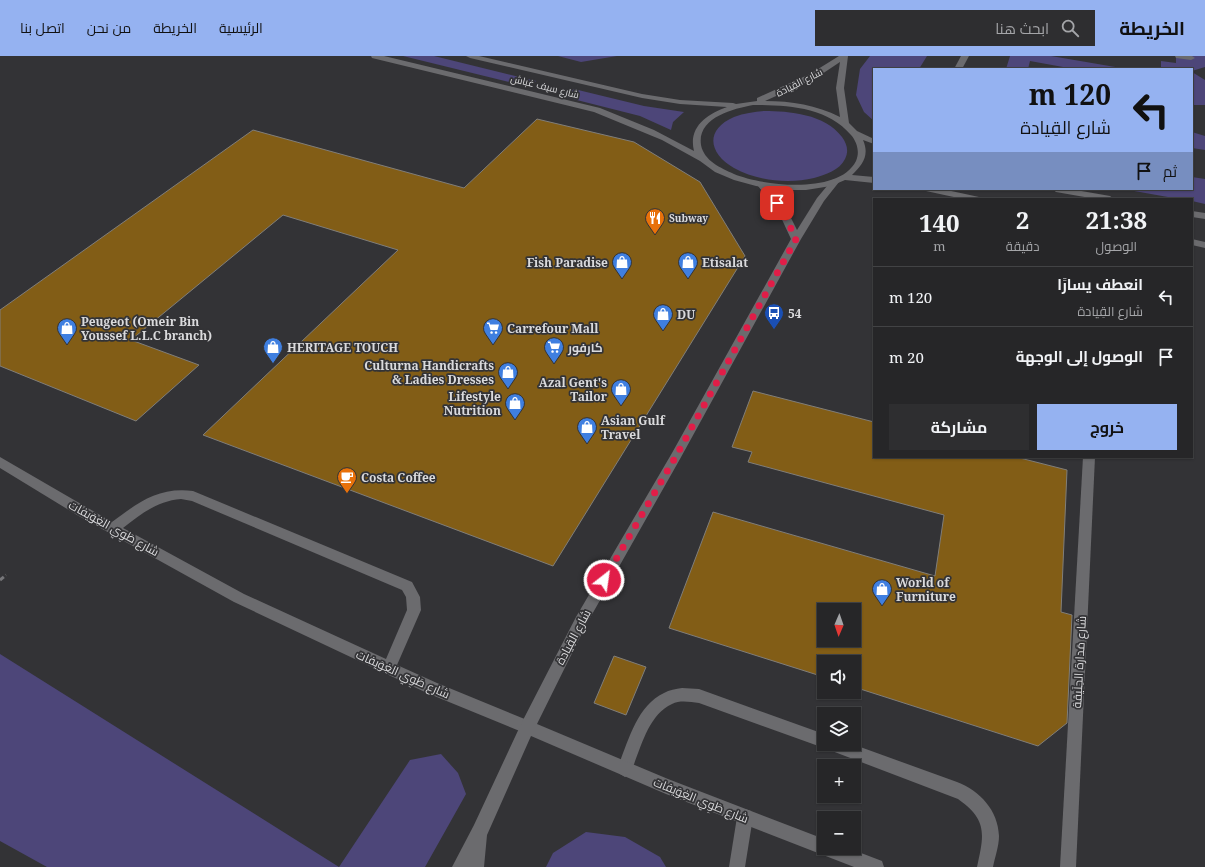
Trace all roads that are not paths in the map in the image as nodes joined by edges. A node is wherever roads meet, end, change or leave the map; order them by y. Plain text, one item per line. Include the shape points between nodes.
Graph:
1 (375, 56) edge
2 (470, 56) edge
3 (844, 56) edge
4 (965, 56) edge
5 (1180, 56) edge
6 (1191, 58) dead end
7 (959, 68) edge
8 (753, 104) junction
9 (741, 105) junction
10 (845, 124) junction
11 (854, 133) junction
12 (873, 142) edge
13 (703, 159) junction
14 (844, 177) junction
15 (873, 180) edge
16 (835, 182) junction
17 (762, 186) junction
18 (934, 190) edge
19 (1061, 190) edge
20 (971, 198) edge
21 (1105, 198) edge
22 (1193, 214) edge
23 (1205, 216) edge
24 (796, 239) junction
25 (1193, 242) edge
26 (1205, 245) edge
27 (1089, 458) edge
28 (0, 462) edge
29 (113, 529) junction
30 (389, 668) junction
31 (527, 727) junction
32 (817, 738) edge
33 (851, 751) edge
34 (625, 769) junction
35 (745, 817) junction
36 (480, 831) junction
37 (817, 845) edge
38 (844, 855) edge
39 (460, 867) edge
40 (476, 867) edge
41 (737, 867) edge
42 (876, 867) edge
43 (985, 867) edge
44 (1068, 867) edge

1 - 13 street, شارع سيف غباش via 597,110 663,136
2 - 9 street, شارع سيف غباش via 642,96
3 - 8 street, شارع القِيادة via 813,76
3 - 10 street, شارع القِيادة via 840,88
4 - 7 street
5 - 6 street
8 - 9 street
8 - 10 street via 773,103 806,108
9 - 13 street via 714,115 699,131 696,140
10 - 11 street
11 - 12 street
11 - 14 street via 862,148 862,156 859,164
13 - 17 street, شارع سيف غباش via 728,175
14 - 15 street
14 - 16 street
16 - 17 street, شارع سيف غباش via 800,188
16 - 24 street, شارع القِيادة via 820,200
17 - 24 street via 782,210
18 - 20 street
19 - 21 street
22 - 23 street
24 - 31 street, شارع القِيادة via 581,621
25 - 26 street
27 - 44 street, شارع مَدارة الحِلَيقة
28 - 29 street, شارع طَوِي الغِوَيفات
29 - 30 street, شارع طَوِي الغِوَيفات via 239,598
29 - 30 street via 154,499 167,495 187,494 407,586 413,594 414,610
30 - 31 street, شارع طَوِي الغِوَيفات
31 - 34 street, شارع طَوِي الغِوَيفات
31 - 36 street, شارع القِيادة
32 - 34 street via 699,696 679,694 659,702 651,710
33 - 43 street via 957,790 976,802 984,812 991,836
34 - 35 street, شارع طَوِي الغِوَيفات
35 - 37 street, شارع طَوِي الغِوَيفات
35 - 41 street
36 - 39 street, شارع القِيادة
36 - 40 street, شارع القِيادة
38 - 42 street, شارع طَوِي الغِوَيفات

